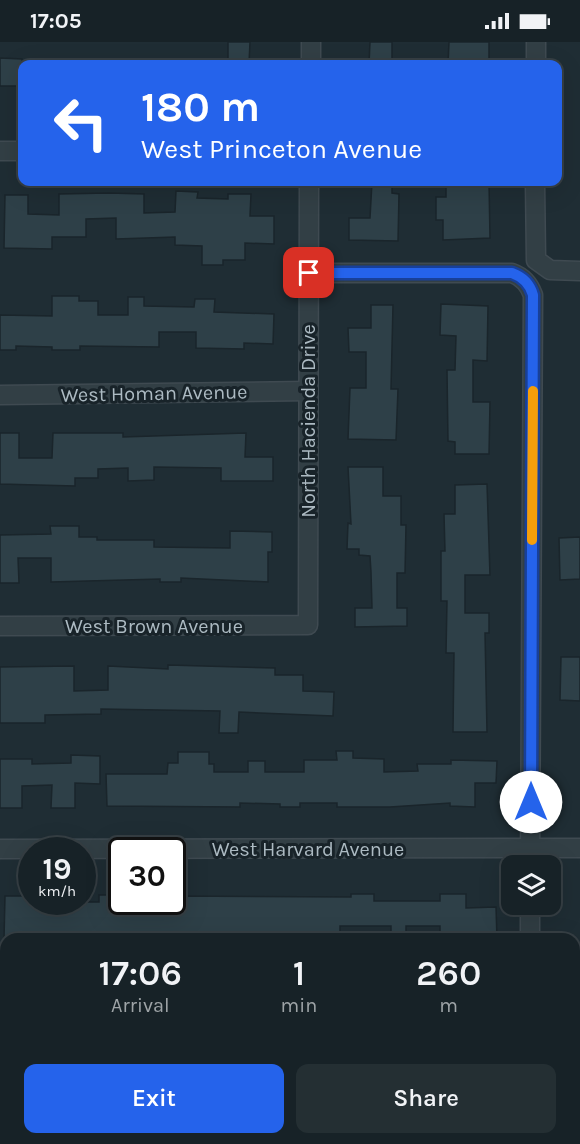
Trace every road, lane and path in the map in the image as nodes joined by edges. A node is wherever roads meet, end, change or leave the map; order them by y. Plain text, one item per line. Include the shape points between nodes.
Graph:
1 (311, 42) edge
2 (536, 42) edge
3 (311, 60) edge
4 (536, 60) edge
5 (18, 151) edge
6 (0, 152) edge
7 (309, 186) edge
8 (535, 186) edge
9 (580, 271) edge
10 (309, 273) junction
11 (308, 391) junction
12 (0, 395) edge
13 (308, 625) joint
14 (0, 626) edge
15 (580, 848) edge
16 (0, 849) edge
17 (530, 855) edge
18 (541, 855) edge
19 (501, 857) edge
20 (530, 915) edge
21 (530, 933) edge

1 - 3 street
2 - 4 street
5 - 6 street
7 - 10 street, North Hacienda Drive
8 - 9 street via 536,260 550,270
10 - 11 street, North Hacienda Drive
10 - 17 street via 512,273 525,281 533,295
11 - 12 street, West Homan Avenue
11 - 13 street, North Hacienda Drive
13 - 14 street, West Brown Avenue
15 - 18 street, West Harvard Avenue
16 - 19 street, West Harvard Avenue
20 - 21 street

